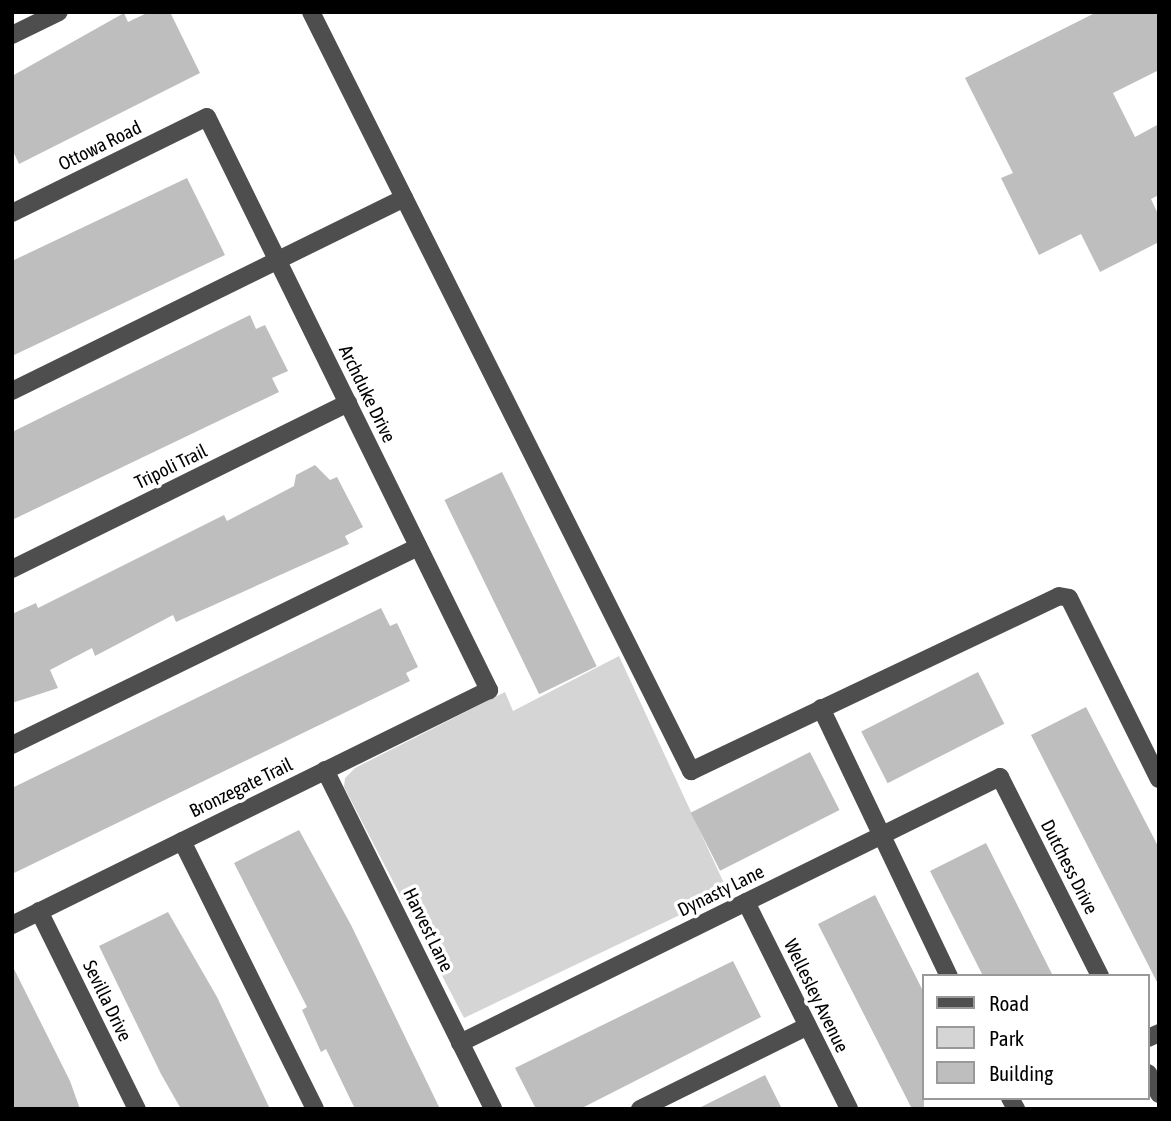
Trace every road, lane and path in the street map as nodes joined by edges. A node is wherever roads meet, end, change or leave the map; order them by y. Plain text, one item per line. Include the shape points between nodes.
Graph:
1 (59, 12) edge
2 (311, 12) edge
3 (12, 35) edge
4 (207, 117) joint
5 (404, 198) junction
6 (12, 213) edge
7 (278, 261) junction
8 (12, 391) edge
9 (348, 404) junction
10 (418, 547) junction
11 (12, 569) edge
12 (489, 690) joint
13 (821, 708) junction
14 (12, 745) edge
15 (325, 770) junction
16 (1000, 777) joint
17 (1159, 779) edge
18 (882, 835) junction
19 (182, 841) junction
20 (746, 902) junction
21 (39, 911) junction
22 (12, 925) edge
23 (948, 974) edge
24 (1099, 974) edge
25 (808, 1026) junction
26 (460, 1043) junction
27 (1150, 1077) edge
28 (1159, 1094) edge
29 (673, 1101) edge
30 (137, 1109) edge
31 (315, 1109) edge
32 (493, 1109) edge
33 (640, 1109) edge
34 (849, 1109) edge

1 - 3 street
2 - 5 street
4 - 6 street, Ottowa Road
4 - 7 street, Archduke Drive
5 - 7 street
5 - 13 street via 691,771
7 - 8 street
7 - 9 street, Archduke Drive
9 - 10 street, Archduke Drive
9 - 11 street, Tripoli Trail
10 - 12 street, Archduke Drive
10 - 14 street
12 - 15 street, Bronzegate Trail
13 - 17 street via 1045,600 1069,598
13 - 18 street
15 - 19 street, Bronzegate Trail
15 - 26 street, Harvest Lane
16 - 18 street, Dynasty Lane
16 - 24 street, Dutchess Drive
18 - 20 street, Dynasty Lane
18 - 23 street
19 - 21 street, Bronzegate Trail
19 - 31 street
20 - 25 street, Wellesley Avenue
20 - 26 street, Dynasty Lane
21 - 22 street, Bronzegate Trail
21 - 30 street, Sevilla Drive
25 - 29 street
25 - 34 street, Wellesley Avenue
26 - 32 street, Harvest Lane
27 - 28 street
29 - 33 street

